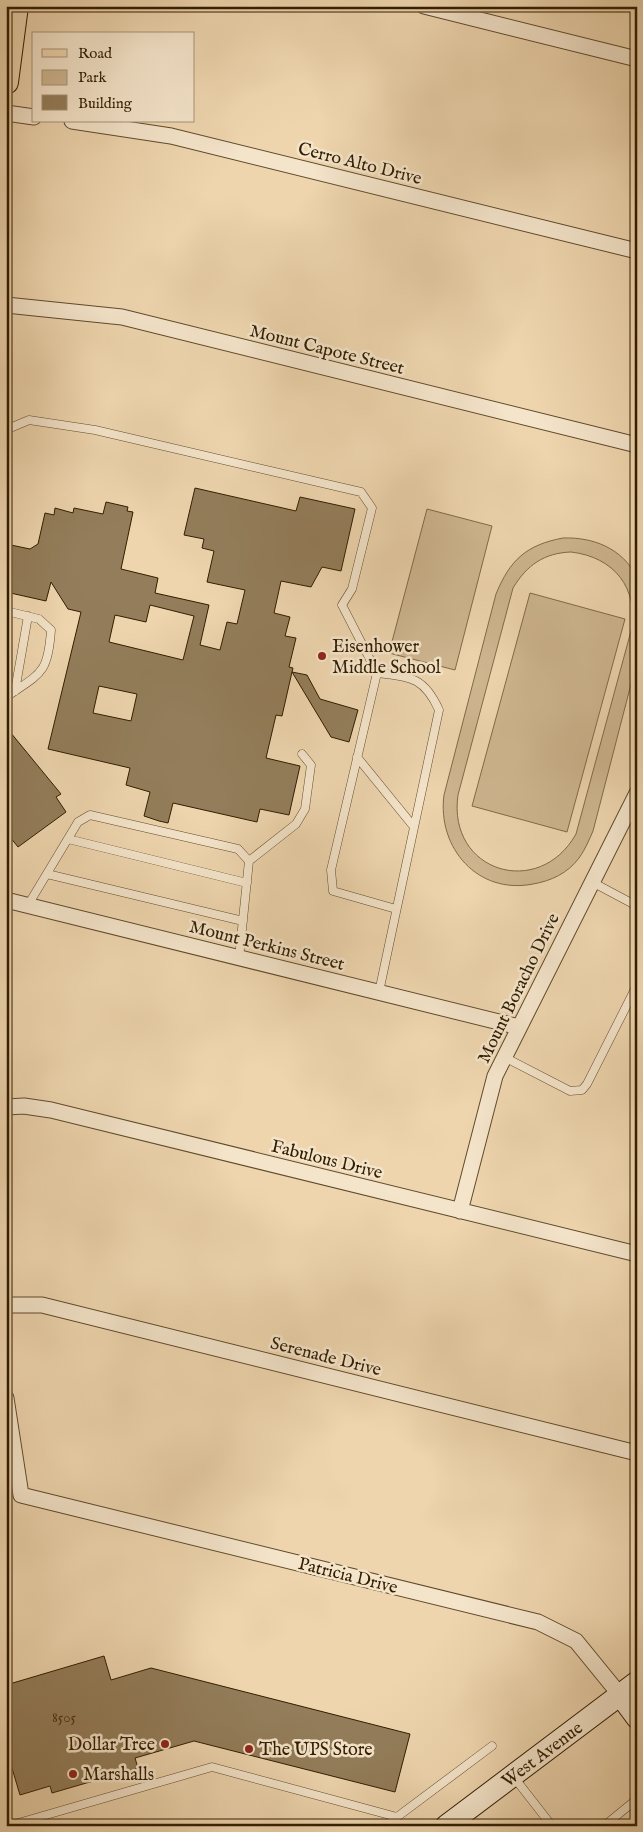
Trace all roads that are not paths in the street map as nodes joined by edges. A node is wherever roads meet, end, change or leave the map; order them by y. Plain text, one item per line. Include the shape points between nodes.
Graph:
1 (16, 6) edge
2 (424, 6) edge
3 (637, 59) edge
4 (6, 82) edge
5 (6, 113) edge
6 (32, 117) edge
7 (79, 122) edge
8 (637, 250) edge
9 (6, 305) edge
10 (6, 428) edge
11 (637, 445) edge
12 (6, 612) edge
13 (28, 616) junction
14 (377, 672) junction
15 (14, 691) junction
16 (6, 697) edge
17 (302, 754) dead end
18 (357, 757) junction
19 (637, 793) edge
20 (414, 827) junction
21 (68, 839) junction
22 (249, 861) junction
23 (47, 874) junction
24 (592, 882) junction
25 (247, 883) junction
26 (6, 900) edge
27 (28, 906) junction
28 (637, 906) edge
29 (396, 909) junction
30 (243, 921) junction
31 (239, 958) junction
32 (637, 985) edge
33 (379, 992) junction
34 (519, 1026) junction
35 (504, 1057) junction
36 (6, 1107) edge
37 (460, 1211) junction
38 (637, 1254) edge
39 (6, 1305) edge
40 (6, 1398) edge
41 (637, 1453) edge
42 (637, 1682) edge
43 (620, 1695) junction
44 (637, 1718) edge
45 (492, 1746) dead end
46 (513, 1776) junction
47 (637, 1799) edge
48 (397, 1817) junction
49 (8, 1826) edge
50 (385, 1826) edge
51 (446, 1826) edge
52 (552, 1826) edge
53 (604, 1826) edge

1 - 4 main road
2 - 3 street
5 - 6 street
7 - 8 street, Cerro Alto Drive via 171,136
9 - 11 street, Mount Capote Street via 122,317
10 - 14 lane via 29,420 95,430 361,492 372,508 352,589 342,605
12 - 13 lane
13 - 15 lane
13 - 15 lane via 39,619 51,630 49,656 40,673
14 - 18 lane
14 - 20 lane via 420,682 430,692 438,710
15 - 16 lane
17 - 22 lane via 311,765 305,809 296,824
18 - 20 lane
18 - 29 lane via 330,870 333,891
19 - 24 street, Mount Boracho Drive
20 - 29 lane
21 - 22 lane via 78,822 90,815 238,849
21 - 23 lane
21 - 25 lane
22 - 25 lane
23 - 27 lane
23 - 30 lane
24 - 28 lane
24 - 34 street, Mount Boracho Drive
25 - 30 lane
26 - 27 street, Mount Perkins Street
27 - 31 street, Mount Perkins Street
29 - 33 lane
30 - 31 lane
31 - 33 street, Mount Perkins Street
32 - 35 lane via 582,1090 570,1091
33 - 34 street, Mount Perkins Street
34 - 35 street, Mount Boracho Drive
35 - 37 street, Mount Boracho Drive via 488,1099
36 - 37 street, Fabulous Drive via 51,1110
37 - 38 street, Fabulous Drive
39 - 41 street, Serenade Drive via 42,1305
40 - 43 street, Patricia Drive via 21,1495 538,1622 576,1641
42 - 43 main road, West Avenue
43 - 44 main road, Patricia Drive
43 - 46 main road, West Avenue
45 - 48 lane
46 - 51 main road, West Avenue
46 - 52 lane
47 - 53 lane
48 - 49 lane via 212,1767
48 - 50 lane

